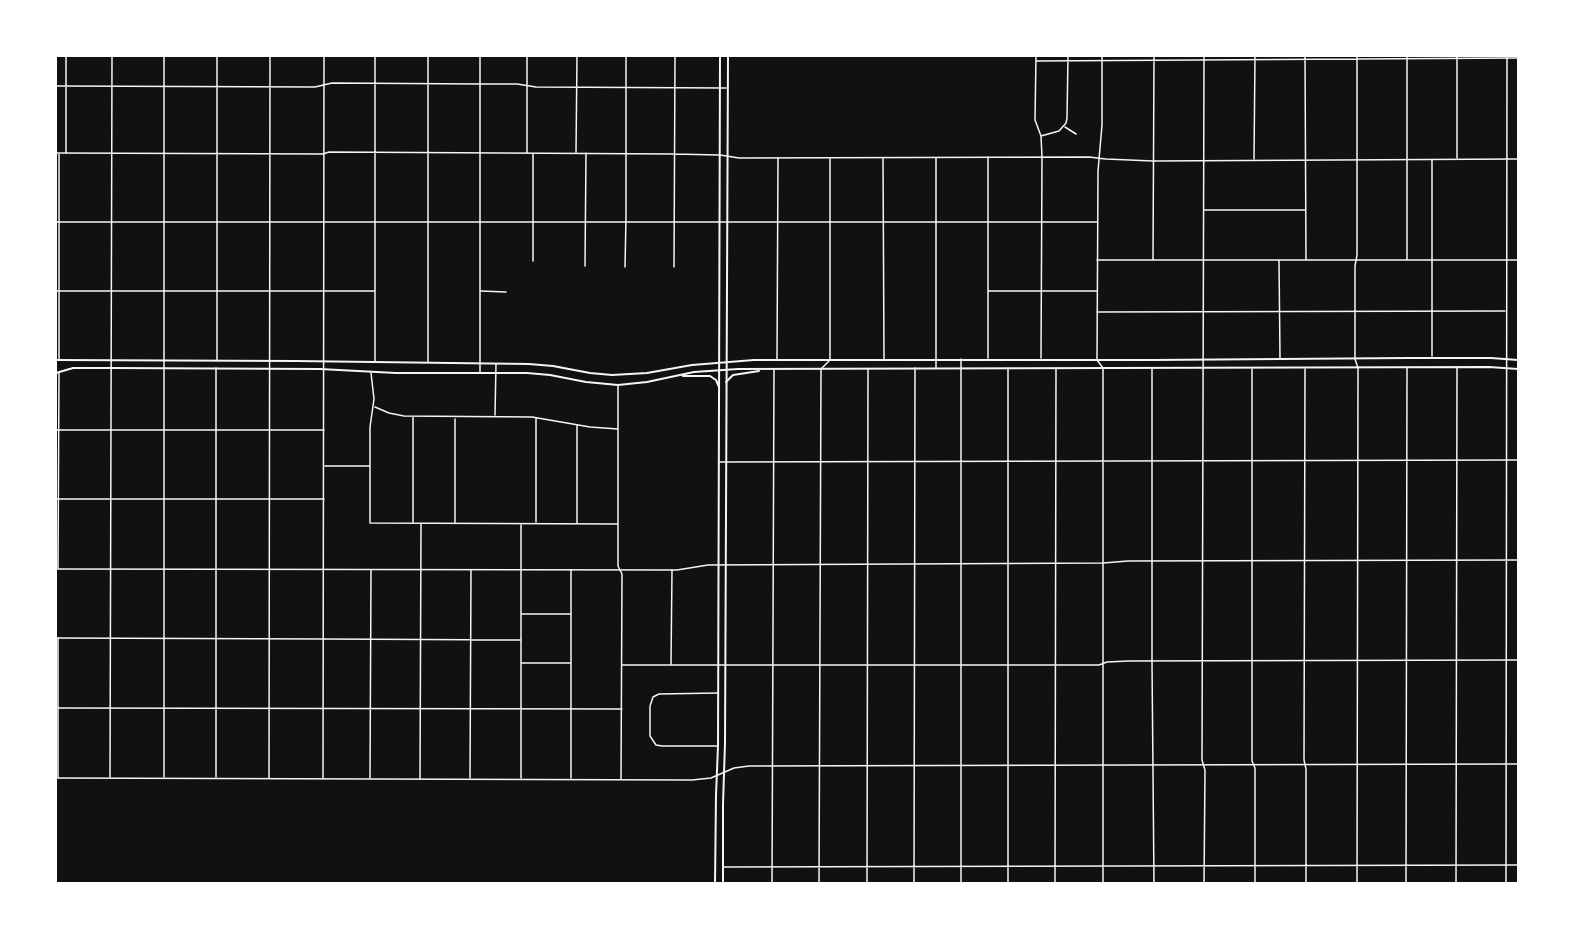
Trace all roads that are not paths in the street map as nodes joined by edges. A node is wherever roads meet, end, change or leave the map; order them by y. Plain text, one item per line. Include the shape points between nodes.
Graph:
1 (66, 56) edge
2 (112, 56) edge
3 (164, 56) edge
4 (217, 56) edge
5 (270, 56) edge
6 (324, 56) edge
7 (375, 56) edge
8 (428, 56) edge
9 (480, 56) edge
10 (527, 56) edge
11 (577, 56) edge
12 (626, 56) edge
13 (675, 56) edge
14 (720, 56) edge
15 (728, 56) edge
16 (1036, 56) edge
17 (1068, 56) edge
18 (1102, 56) edge
19 (1154, 56) edge
20 (1204, 56) edge
21 (1255, 56) edge
22 (1305, 56) edge
23 (1357, 56) edge
24 (1407, 57) edge
25 (1457, 57) edge
26 (1506, 57) edge
27 (1518, 58) edge
28 (1305, 59) junction
29 (1357, 59) junction
30 (1068, 60) junction
31 (1102, 60) junction
32 (1154, 60) junction
33 (1204, 60) junction
34 (1255, 60) junction
35 (1036, 61) junction
36 (375, 84) junction
37 (428, 84) junction
38 (480, 84) junction
39 (56, 86) edge
40 (66, 86) junction
41 (112, 86) junction
42 (164, 86) junction
43 (270, 86) junction
44 (324, 86) junction
45 (527, 86) junction
46 (217, 87) junction
47 (576, 87) junction
48 (626, 87) junction
49 (675, 88) junction
50 (720, 88) junction
51 (728, 88) junction
52 (1065, 126) junction
53 (1076, 134) dead end
54 (1041, 136) junction
55 (57, 153) edge
56 (66, 153) junction
57 (112, 153) junction
58 (375, 153) junction
59 (428, 153) junction
60 (480, 153) junction
61 (527, 153) junction
62 (533, 153) junction
63 (576, 153) junction
64 (586, 153) junction
65 (626, 153) junction
66 (164, 154) junction
67 (217, 154) junction
68 (270, 154) junction
69 (323, 154) junction
70 (674, 154) junction
71 (720, 155) junction
72 (727, 157) junction
73 (988, 157) junction
74 (1042, 157) junction
75 (778, 158) junction
76 (830, 158) junction
77 (883, 158) junction
78 (936, 158) junction
79 (1098, 158) junction
80 (1407, 159) junction
81 (1432, 159) junction
82 (1457, 159) junction
83 (1506, 159) junction
84 (1518, 159) edge
85 (1203, 160) junction
86 (1254, 160) junction
87 (1306, 160) junction
88 (1357, 160) junction
89 (1153, 161) junction
90 (1203, 210) junction
91 (1306, 210) junction
92 (57, 222) edge
93 (112, 222) junction
94 (164, 222) junction
95 (217, 222) junction
96 (270, 222) junction
97 (323, 222) junction
98 (884, 222) junction
99 (936, 222) junction
100 (988, 222) junction
101 (1041, 222) junction
102 (1097, 222) junction
103 (375, 223) junction
104 (428, 223) junction
105 (480, 223) junction
106 (533, 223) junction
107 (585, 223) junction
108 (626, 223) junction
109 (674, 223) junction
110 (720, 223) junction
111 (727, 223) junction
112 (778, 223) junction
113 (830, 223) junction
114 (1097, 260) junction
115 (1153, 260) junction
116 (1204, 260) junction
117 (1356, 260) junction
118 (1407, 260) junction
119 (1431, 260) junction
120 (1506, 260) junction
121 (1518, 260) edge
122 (533, 261) dead end
123 (1280, 261) junction
124 (1306, 261) junction
125 (585, 266) dead end
126 (625, 267) dead end
127 (674, 267) dead end
128 (57, 291) edge
129 (112, 291) junction
130 (164, 291) junction
131 (217, 291) junction
132 (269, 291) junction
133 (323, 291) junction
134 (375, 291) junction
135 (480, 291) junction
136 (988, 291) junction
137 (1041, 291) junction
138 (1097, 291) junction
139 (506, 292) dead end
140 (1204, 311) junction
141 (1279, 311) junction
142 (1356, 311) junction
143 (1431, 311) junction
144 (1506, 311) junction
145 (1097, 314) junction
146 (1432, 358) junction
147 (988, 359) junction
148 (1041, 359) junction
149 (1280, 359) junction
150 (1355, 359) junction
151 (1507, 359) junction
152 (57, 360) edge
153 (777, 360) junction
154 (830, 360) junction
155 (884, 360) junction
156 (936, 360) junction
157 (961, 360) junction
158 (1097, 360) junction
159 (1203, 360) junction
160 (1518, 360) edge
161 (111, 361) junction
162 (164, 361) junction
163 (217, 361) junction
164 (270, 361) junction
165 (323, 362) junction
166 (727, 362) junction
167 (375, 363) junction
168 (428, 363) junction
169 (719, 363) junction
170 (480, 364) junction
171 (496, 364) junction
172 (1407, 367) junction
173 (1457, 367) junction
174 (111, 368) junction
175 (164, 368) junction
176 (216, 368) junction
177 (915, 368) junction
178 (961, 368) junction
179 (1103, 368) junction
180 (1202, 368) junction
181 (1252, 368) junction
182 (1305, 368) junction
183 (1358, 368) junction
184 (1507, 368) junction
185 (270, 369) junction
186 (323, 369) junction
187 (767, 369) junction
188 (774, 369) junction
189 (821, 369) junction
190 (868, 369) junction
191 (936, 369) junction
192 (1152, 369) junction
193 (1518, 369) edge
194 (719, 370) junction
195 (727, 370) junction
196 (1008, 370) junction
197 (1056, 370) junction
198 (57, 372) edge
199 (480, 373) junction
200 (496, 373) junction
201 (371, 374) junction
202 (674, 376) junction
203 (726, 382) junction
204 (618, 385) junction
205 (719, 389) junction
206 (374, 407) junction
207 (495, 416) junction
208 (413, 417) junction
209 (455, 417) junction
210 (537, 418) junction
211 (577, 425) junction
212 (618, 429) junction
213 (57, 430) edge
214 (111, 430) junction
215 (163, 430) junction
216 (216, 430) junction
217 (270, 430) junction
218 (324, 430) junction
219 (1152, 460) junction
220 (1203, 460) junction
221 (1252, 460) junction
222 (1305, 460) junction
223 (1357, 460) junction
224 (1407, 460) junction
225 (1457, 460) junction
226 (1507, 460) junction
227 (1518, 460) edge
228 (867, 461) junction
229 (914, 461) junction
230 (962, 461) junction
231 (1008, 461) junction
232 (1056, 461) junction
233 (1103, 461) junction
234 (719, 462) junction
235 (726, 462) junction
236 (773, 462) junction
237 (820, 462) junction
238 (324, 466) junction
239 (370, 466) junction
240 (111, 499) junction
241 (164, 499) junction
242 (216, 499) junction
243 (269, 499) junction
244 (324, 499) junction
245 (57, 500) edge
246 (413, 523) junction
247 (421, 523) junction
248 (455, 523) junction
249 (521, 523) junction
250 (536, 523) junction
251 (577, 524) junction
252 (618, 524) junction
253 (1305, 560) junction
254 (1357, 560) junction
255 (1407, 560) junction
256 (1457, 560) junction
257 (1506, 560) junction
258 (1518, 560) edge
259 (1153, 561) junction
260 (1203, 561) junction
261 (1252, 561) junction
262 (1056, 563) junction
263 (1103, 563) junction
264 (719, 564) junction
265 (726, 564) junction
266 (820, 564) junction
267 (867, 564) junction
268 (915, 564) junction
269 (962, 564) junction
270 (1009, 564) junction
271 (773, 566) junction
272 (57, 569) edge
273 (111, 569) junction
274 (164, 569) junction
275 (216, 569) junction
276 (269, 569) junction
277 (324, 569) junction
278 (370, 570) junction
279 (421, 570) junction
280 (471, 570) junction
281 (521, 570) junction
282 (571, 570) junction
283 (620, 570) junction
284 (672, 570) junction
285 (521, 614) junction
286 (571, 614) junction
287 (57, 638) edge
288 (111, 638) junction
289 (164, 638) junction
290 (216, 638) junction
291 (269, 639) junction
292 (324, 639) junction
293 (370, 639) junction
294 (421, 639) junction
295 (471, 639) junction
296 (521, 640) junction
297 (1518, 660) edge
298 (1202, 661) junction
299 (1252, 661) junction
300 (1305, 661) junction
301 (1357, 661) junction
302 (1407, 661) junction
303 (1456, 661) junction
304 (1506, 661) junction
305 (1152, 662) junction
306 (521, 663) junction
307 (571, 663) junction
308 (1103, 663) junction
309 (1056, 664) junction
310 (622, 665) junction
311 (671, 665) junction
312 (718, 665) junction
313 (726, 665) junction
314 (773, 665) junction
315 (820, 665) junction
316 (867, 665) junction
317 (915, 665) junction
318 (962, 665) junction
319 (1009, 665) junction
320 (718, 693) junction
321 (57, 708) edge
322 (111, 708) junction
323 (164, 708) junction
324 (216, 708) junction
325 (269, 708) junction
326 (323, 708) junction
327 (370, 708) junction
328 (420, 708) junction
329 (471, 708) junction
330 (521, 708) junction
331 (572, 709) junction
332 (622, 709) junction
333 (718, 746) junction
334 (1506, 764) junction
335 (1518, 764) edge
336 (1009, 765) junction
337 (1055, 765) junction
338 (1104, 765) junction
339 (1153, 765) junction
340 (1203, 765) junction
341 (1254, 765) junction
342 (1305, 765) junction
343 (1357, 765) junction
344 (1406, 765) junction
345 (1456, 765) junction
346 (773, 766) junction
347 (820, 766) junction
348 (867, 766) junction
349 (914, 766) junction
350 (962, 766) junction
351 (725, 771) junction
352 (718, 775) junction
353 (57, 778) edge
354 (110, 778) junction
355 (164, 778) junction
356 (216, 778) junction
357 (269, 778) junction
358 (323, 779) junction
359 (370, 779) junction
360 (420, 779) junction
361 (470, 779) junction
362 (521, 779) junction
363 (572, 779) junction
364 (621, 779) junction
365 (1506, 865) junction
366 (1518, 865) edge
367 (1204, 866) junction
368 (1255, 866) junction
369 (1306, 866) junction
370 (1357, 866) junction
371 (1406, 866) junction
372 (1456, 866) junction
373 (723, 867) junction
374 (772, 867) junction
375 (820, 867) junction
376 (867, 867) junction
377 (914, 867) junction
378 (961, 867) junction
379 (1008, 867) junction
380 (1055, 867) junction
381 (1103, 867) junction
382 (1154, 867) junction
383 (715, 884) edge
384 (723, 884) edge
385 (772, 884) edge
386 (819, 884) edge
387 (867, 884) edge
388 (914, 884) edge
389 (961, 884) edge
390 (1008, 884) edge
391 (1055, 884) edge
392 (1103, 884) edge
393 (1154, 884) edge
394 (1204, 884) edge
395 (1255, 884) edge
396 (1306, 884) edge
397 (1357, 884) edge
398 (1406, 884) edge
399 (1456, 884) edge
400 (1506, 884) edge

1 - 40 street
2 - 41 street
3 - 42 street
4 - 46 street
5 - 43 street
6 - 44 street
7 - 36 street
8 - 37 street
9 - 38 street
10 - 45 street
11 - 47 street
12 - 48 street
13 - 49 street
14 - 50 main road
15 - 51 main road
16 - 35 street
17 - 30 street
18 - 31 street
19 - 32 street
20 - 33 street
21 - 34 street
22 - 28 street
23 - 29 street
24 - 25 street
24 - 29 street
24 - 80 street
25 - 26 street
25 - 82 street
26 - 27 street
26 - 83 street
28 - 29 street
28 - 34 street
28 - 87 street
29 - 88 street
30 - 31 street
30 - 35 street
30 - 52 street
31 - 32 street
31 - 79 street
32 - 33 street
32 - 89 street
33 - 34 street
33 - 85 street
34 - 86 street
35 - 54 street via 1035,120
36 - 37 street
36 - 44 street
36 - 58 street
37 - 38 street
37 - 59 street
38 - 45 street
38 - 60 street
39 - 40 street
40 - 41 street
40 - 56 street
41 - 42 street
41 - 57 street
42 - 46 street
42 - 66 street
43 - 44 street
43 - 46 street
43 - 68 street
44 - 69 street
45 - 47 street
45 - 61 street
46 - 67 street
47 - 48 street
47 - 63 street
48 - 49 street
48 - 65 street
49 - 50 street
49 - 70 street
50 - 51 street
50 - 71 main road
51 - 72 main road
52 - 53 street
52 - 54 street
54 - 74 street
55 - 56 street
55 - 92 street
56 - 57 street
57 - 66 street
57 - 93 street
58 - 59 street
58 - 69 street
58 - 103 street
59 - 60 street
59 - 104 street
60 - 61 street
60 - 105 street
61 - 62 street
62 - 63 street
62 - 106 street
63 - 64 street
64 - 65 street
64 - 107 street
65 - 70 street
65 - 108 street
66 - 67 street
66 - 94 street
67 - 68 street
67 - 95 street
68 - 69 street
68 - 96 street
69 - 97 street
70 - 71 street
70 - 109 street
71 - 72 street
71 - 110 main road
72 - 75 street
72 - 111 main road
73 - 74 street
73 - 78 street
73 - 100 street
74 - 79 street
74 - 101 street
75 - 76 street
75 - 112 street
76 - 77 street
76 - 113 street
77 - 78 street
77 - 98 street
78 - 99 street
79 - 89 street
79 - 102 street
80 - 81 street
80 - 88 street
80 - 118 street
81 - 82 street
81 - 119 street
82 - 83 street
83 - 84 street
83 - 120 street
85 - 86 street
85 - 89 street
85 - 90 street
86 - 87 street
87 - 88 street
87 - 91 street
88 - 117 street
89 - 115 street
90 - 91 street
90 - 116 street
91 - 124 street
92 - 93 street
92 - 128 street
93 - 94 street
93 - 129 street
94 - 95 street
94 - 130 street
95 - 96 street
95 - 131 street
96 - 97 street
96 - 132 street
97 - 103 street
97 - 133 street
98 - 99 street
98 - 113 street
98 - 155 street
99 - 100 street
99 - 156 street
100 - 101 street
100 - 136 street
101 - 102 street
101 - 137 street
102 - 114 street
103 - 104 street
103 - 134 street
104 - 105 street
104 - 168 street
105 - 106 street
105 - 135 street
106 - 107 street
106 - 122 street
107 - 108 street
107 - 125 street
108 - 109 street
108 - 126 street
109 - 110 street
109 - 127 street
110 - 111 street
110 - 169 main road
111 - 112 street
111 - 166 main road
112 - 113 street
112 - 153 street
113 - 154 street
114 - 115 street
114 - 138 street
115 - 116 street
116 - 123 street
116 - 140 street
117 - 118 street
117 - 124 street
117 - 142 street
118 - 119 street
119 - 120 street
119 - 143 street
120 - 121 street
120 - 144 street
123 - 124 street
123 - 141 street
128 - 129 street
128 - 152 street
129 - 130 street
129 - 161 street
130 - 131 street
130 - 162 street
131 - 132 street
131 - 163 street
132 - 133 street
132 - 164 street
133 - 134 street
133 - 165 street
134 - 167 street
135 - 139 street
135 - 170 street
136 - 137 street
136 - 147 street
137 - 138 street
137 - 148 street
138 - 145 street
140 - 141 street
140 - 145 street
140 - 159 street
141 - 142 street
141 - 149 street
142 - 143 street
142 - 150 street
143 - 144 street
143 - 146 street
144 - 151 street
145 - 158 street
146 - 150 main road
146 - 151 main road
147 - 148 main road
147 - 157 main road
148 - 158 main road
149 - 150 main road
149 - 159 main road
150 - 183 street
151 - 160 main road
151 - 184 street
152 - 161 main road
153 - 154 main road
153 - 166 main road
154 - 155 main road
154 - 189 street
155 - 156 main road
156 - 157 main road
156 - 191 street
157 - 178 street
158 - 159 main road
158 - 179 street
159 - 180 street
161 - 162 main road
161 - 174 street
162 - 163 main road
162 - 175 street
163 - 164 main road
164 - 165 main road
164 - 185 street
165 - 167 main road
165 - 186 street
166 - 169 main road
166 - 195 main road
167 - 168 main road
168 - 170 main road
169 - 171 main road via 619,375 542,365
169 - 194 main road
170 - 171 main road
170 - 199 street
171 - 200 street
172 - 173 main road
172 - 183 main road
172 - 224 street
173 - 184 main road
173 - 225 street
174 - 175 main road
174 - 198 main road
174 - 214 street
175 - 176 main road
175 - 215 street
176 - 185 main road
176 - 216 street
177 - 190 main road
177 - 191 main road
177 - 229 street
178 - 191 main road
178 - 196 main road
178 - 230 street
179 - 192 main road
179 - 197 main road
179 - 233 street
180 - 181 main road
180 - 192 main road
180 - 220 street
181 - 182 main road
181 - 221 street
182 - 183 main road
182 - 222 street
183 - 223 street
184 - 193 main road
184 - 226 street
185 - 186 main road
185 - 217 street
186 - 201 main road
186 - 218 street
187 - 188 main road
187 - 195 main road
187 - 203 main road via 733,375
188 - 189 main road
188 - 236 street
189 - 190 main road
189 - 237 street
190 - 228 street
192 - 219 street
194 - 195 main road
194 - 202 main road
194 - 205 main road
195 - 203 main road
196 - 197 main road
196 - 231 street
197 - 232 street
198 - 213 street
199 - 200 main road
199 - 201 main road
200 - 204 main road via 539,374
200 - 207 street
201 - 206 street
202 - 204 main road
202 - 205 main road via 709,376 716,380
203 - 235 main road
204 - 212 street
205 - 234 main road
206 - 208 street
206 - 239 street
207 - 209 street
207 - 210 street
208 - 209 street
208 - 246 street
209 - 248 street
210 - 211 street
210 - 250 street
211 - 212 street
211 - 251 street
212 - 252 street
213 - 214 street
213 - 245 street
214 - 215 street
214 - 240 street
215 - 216 street
215 - 241 street
216 - 217 street
216 - 242 street
217 - 218 street
217 - 243 street
218 - 238 street
219 - 220 street
219 - 233 street
219 - 259 street
220 - 221 street
220 - 260 street
221 - 222 street
221 - 261 street
222 - 223 street
222 - 253 street
223 - 224 street
223 - 254 street
224 - 225 street
224 - 255 street
225 - 226 street
225 - 256 street
226 - 227 street
226 - 257 street
228 - 229 street
228 - 237 street
228 - 267 street
229 - 230 street
229 - 268 street
230 - 231 street
230 - 269 street
231 - 232 street
231 - 270 street
232 - 233 street
232 - 262 street
233 - 263 street
234 - 235 street
234 - 264 main road
235 - 236 street
235 - 265 main road
236 - 237 street
236 - 271 street
237 - 266 street
238 - 239 street
238 - 244 street
239 - 246 street via 370,523
240 - 241 street
240 - 245 street
240 - 273 street
241 - 242 street
241 - 274 street
242 - 243 street
242 - 275 street
243 - 244 street
243 - 276 street
244 - 277 street
245 - 272 street
246 - 247 street
247 - 248 street
247 - 279 street
248 - 249 street
249 - 250 street
249 - 281 street
250 - 251 street
251 - 252 street
252 - 283 street
253 - 254 street
253 - 261 street
253 - 300 street
254 - 255 street
254 - 301 street
255 - 256 street
255 - 302 street
256 - 257 street
256 - 303 street
257 - 258 street
257 - 304 street
259 - 260 street
259 - 263 street
259 - 305 street
260 - 261 street
260 - 298 street
261 - 299 street
262 - 263 street
262 - 270 street
262 - 309 street
263 - 308 street
264 - 265 street
264 - 284 street
264 - 312 main road
265 - 271 street
265 - 313 main road
266 - 267 street
266 - 271 street
266 - 315 street
267 - 268 street
267 - 316 street
268 - 269 street
268 - 317 street
269 - 270 street
269 - 318 street
270 - 319 street
271 - 314 street
272 - 273 street
273 - 274 street
273 - 288 street
274 - 275 street
274 - 289 street
275 - 276 street
275 - 290 street
276 - 277 street
276 - 291 street
277 - 278 street
277 - 292 street
278 - 279 street
278 - 293 street
279 - 280 street
279 - 294 street
280 - 281 street
280 - 295 street
281 - 282 street
281 - 285 street
282 - 283 street
282 - 286 street
283 - 284 street
283 - 310 street
284 - 311 street
285 - 286 street
285 - 296 street
286 - 307 street
287 - 288 street
287 - 321 street
288 - 289 street
288 - 322 street
289 - 290 street
289 - 323 street
290 - 291 street
290 - 324 street
291 - 292 street
291 - 325 street
292 - 293 street
292 - 326 street
293 - 294 street
293 - 327 street
294 - 295 street
294 - 328 street
295 - 296 street
295 - 329 street
296 - 306 street
297 - 304 street
298 - 299 street
298 - 305 street
298 - 340 street
299 - 300 street
299 - 341 street
300 - 301 street
300 - 342 street
301 - 302 street
301 - 343 street
302 - 303 street
302 - 344 street
303 - 304 street
303 - 345 street
304 - 334 street
305 - 308 street
305 - 339 street
306 - 307 street
306 - 330 street
307 - 331 street
308 - 309 street
308 - 338 street
309 - 319 street
309 - 337 street
310 - 311 street
310 - 332 street
311 - 312 street
312 - 313 street
312 - 320 main road
313 - 314 street
313 - 351 main road
314 - 315 street
314 - 346 street
315 - 316 street
315 - 347 street
316 - 317 street
316 - 348 street
317 - 318 street
317 - 349 street
318 - 319 street
318 - 350 street
319 - 336 street
320 - 333 main road
320 - 333 street via 656,694 650,703 650,736 656,745
321 - 322 street
321 - 353 street
322 - 323 street
322 - 354 street
323 - 324 street
323 - 355 street
324 - 325 street
324 - 356 street
325 - 326 street
325 - 357 street
326 - 327 street
326 - 358 street
327 - 328 street
327 - 359 street
328 - 329 street
328 - 360 street
329 - 330 street
329 - 361 street
330 - 331 street
330 - 362 street
331 - 332 street
331 - 363 street
332 - 364 street
333 - 352 main road
334 - 335 street
334 - 345 street
334 - 365 street
336 - 337 street
336 - 350 street
336 - 379 street
337 - 338 street
337 - 380 street
338 - 339 street
338 - 381 street
339 - 340 street
339 - 382 street
340 - 341 street
340 - 367 street
341 - 342 street
341 - 368 street
342 - 343 street
342 - 369 street
343 - 344 street
343 - 370 street
344 - 345 street
344 - 371 street
345 - 372 street
346 - 347 street
346 - 351 street
346 - 374 street
347 - 348 street
347 - 375 street
348 - 349 street
348 - 376 street
349 - 350 street
349 - 377 street
350 - 378 street
351 - 352 street
351 - 373 main road
352 - 364 street via 692,780
352 - 383 main road
353 - 354 street
354 - 355 street
355 - 356 street
356 - 357 street
357 - 358 street
358 - 359 street
359 - 360 street
360 - 361 street
361 - 362 street
362 - 363 street
363 - 364 street
365 - 366 street
365 - 372 street
365 - 400 street
367 - 368 street
367 - 382 street
367 - 394 street
368 - 369 street
368 - 395 street
369 - 370 street
369 - 396 street
370 - 371 street
370 - 397 street
371 - 372 street
371 - 398 street
372 - 399 street
373 - 374 street
373 - 384 main road
374 - 375 street
374 - 385 street
375 - 376 street
375 - 386 street
376 - 377 street
376 - 387 street
377 - 378 street
377 - 388 street
378 - 379 street
378 - 389 street
379 - 380 street
379 - 390 street
380 - 381 street
380 - 391 street
381 - 382 street
381 - 392 street
382 - 393 street

